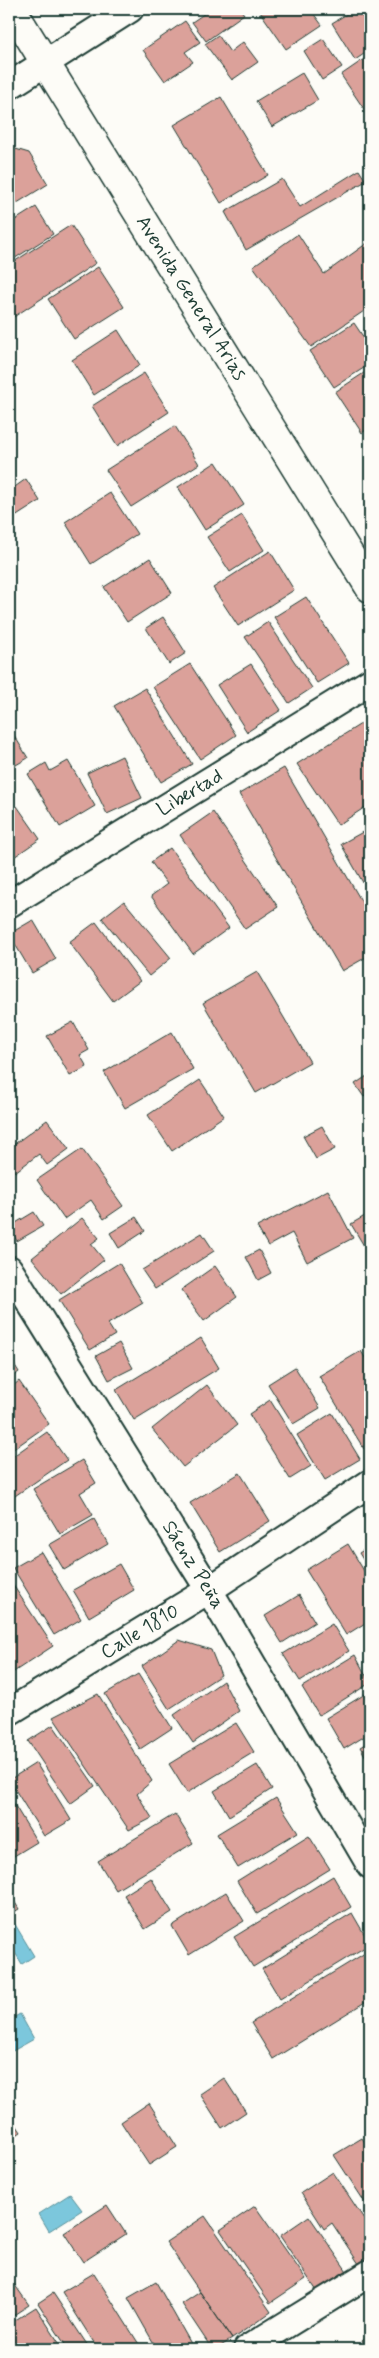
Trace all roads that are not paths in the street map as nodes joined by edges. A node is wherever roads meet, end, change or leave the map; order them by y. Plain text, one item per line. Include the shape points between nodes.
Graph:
1 (12, 9) edge
2 (130, 9) edge
3 (46, 64) junction
4 (9, 86) edge
5 (370, 588) edge
6 (370, 682) edge
7 (9, 904) edge
8 (9, 1269) edge
9 (370, 1483) edge
10 (209, 1590) junction
11 (9, 1712) edge
12 (370, 1865) edge
13 (370, 2273) edge
14 (247, 2349) edge

1 - 3 main road, Avenida General Arias
2 - 3 street
3 - 4 street
3 - 5 main road, Avenida General Arias
6 - 7 street, Libertad
8 - 10 street, Sáenz Peña
9 - 10 street, Calle 1810
10 - 11 street, Calle 1810
10 - 12 street, Sáenz Peña
13 - 14 street

